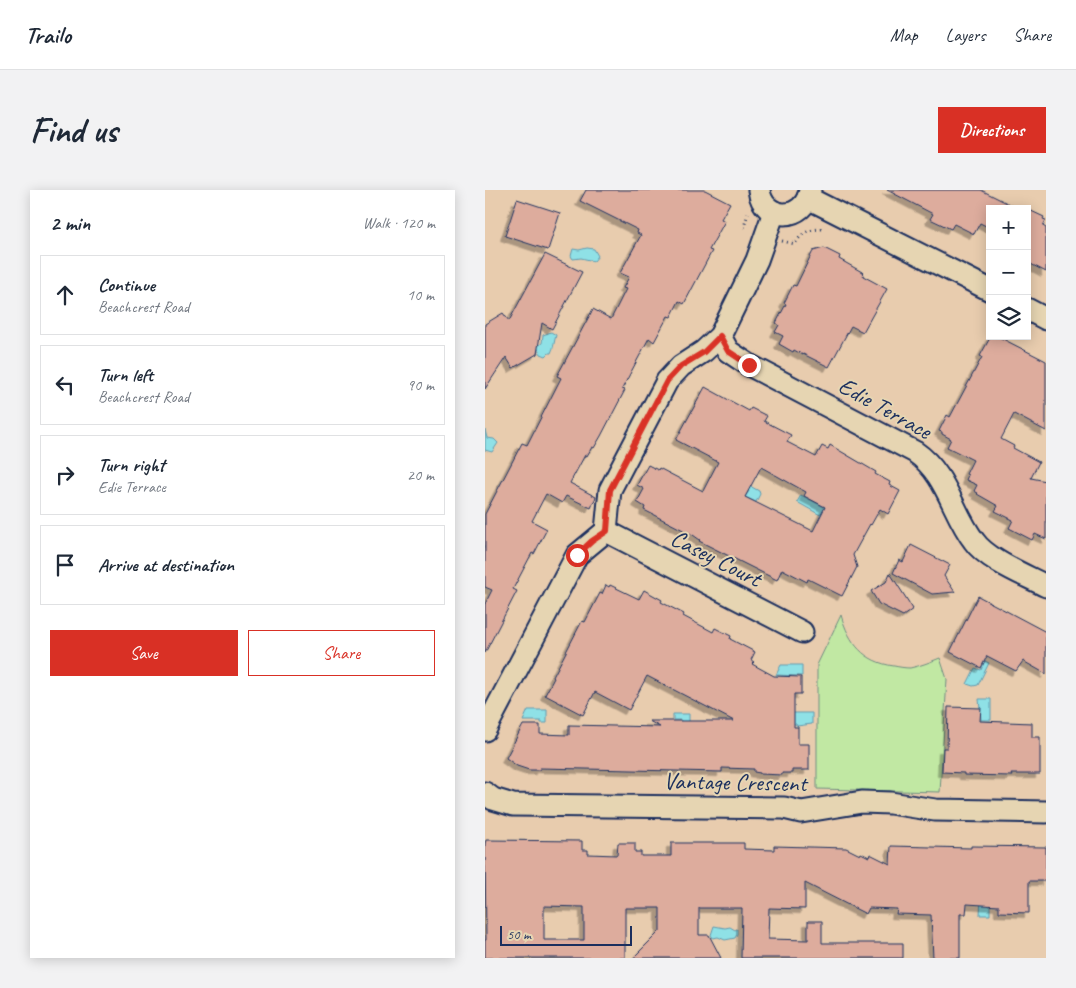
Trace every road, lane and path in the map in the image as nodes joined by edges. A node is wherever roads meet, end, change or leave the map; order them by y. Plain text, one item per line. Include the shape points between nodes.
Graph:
1 (759, 190) edge
2 (809, 194) edge
3 (748, 210) dead end
4 (774, 212) junction
5 (830, 230) dead end
6 (766, 236) junction
7 (986, 288) edge
8 (1031, 311) edge
9 (1046, 318) edge
10 (720, 336) junction
11 (607, 531) junction
12 (1046, 586) edge
13 (802, 632) dead end
14 (485, 730) edge
15 (485, 793) edge
16 (1046, 812) edge

1 - 4 street via 764,204
2 - 4 street via 801,209 781,214
2 - 7 street
3 - 6 path via 744,227
4 - 6 street
5 - 6 path via 810,229 800,235 795,244
6 - 10 street
8 - 9 street
10 - 11 street via 667,381 610,490
10 - 12 street, Edie Terrace via 728,351 749,365 926,460 936,472 974,542 987,554
11 - 13 street, Casey Court
11 - 14 street via 577,555
15 - 16 street, Vantage Crescent via 513,805 784,808 801,812 862,802 935,810

